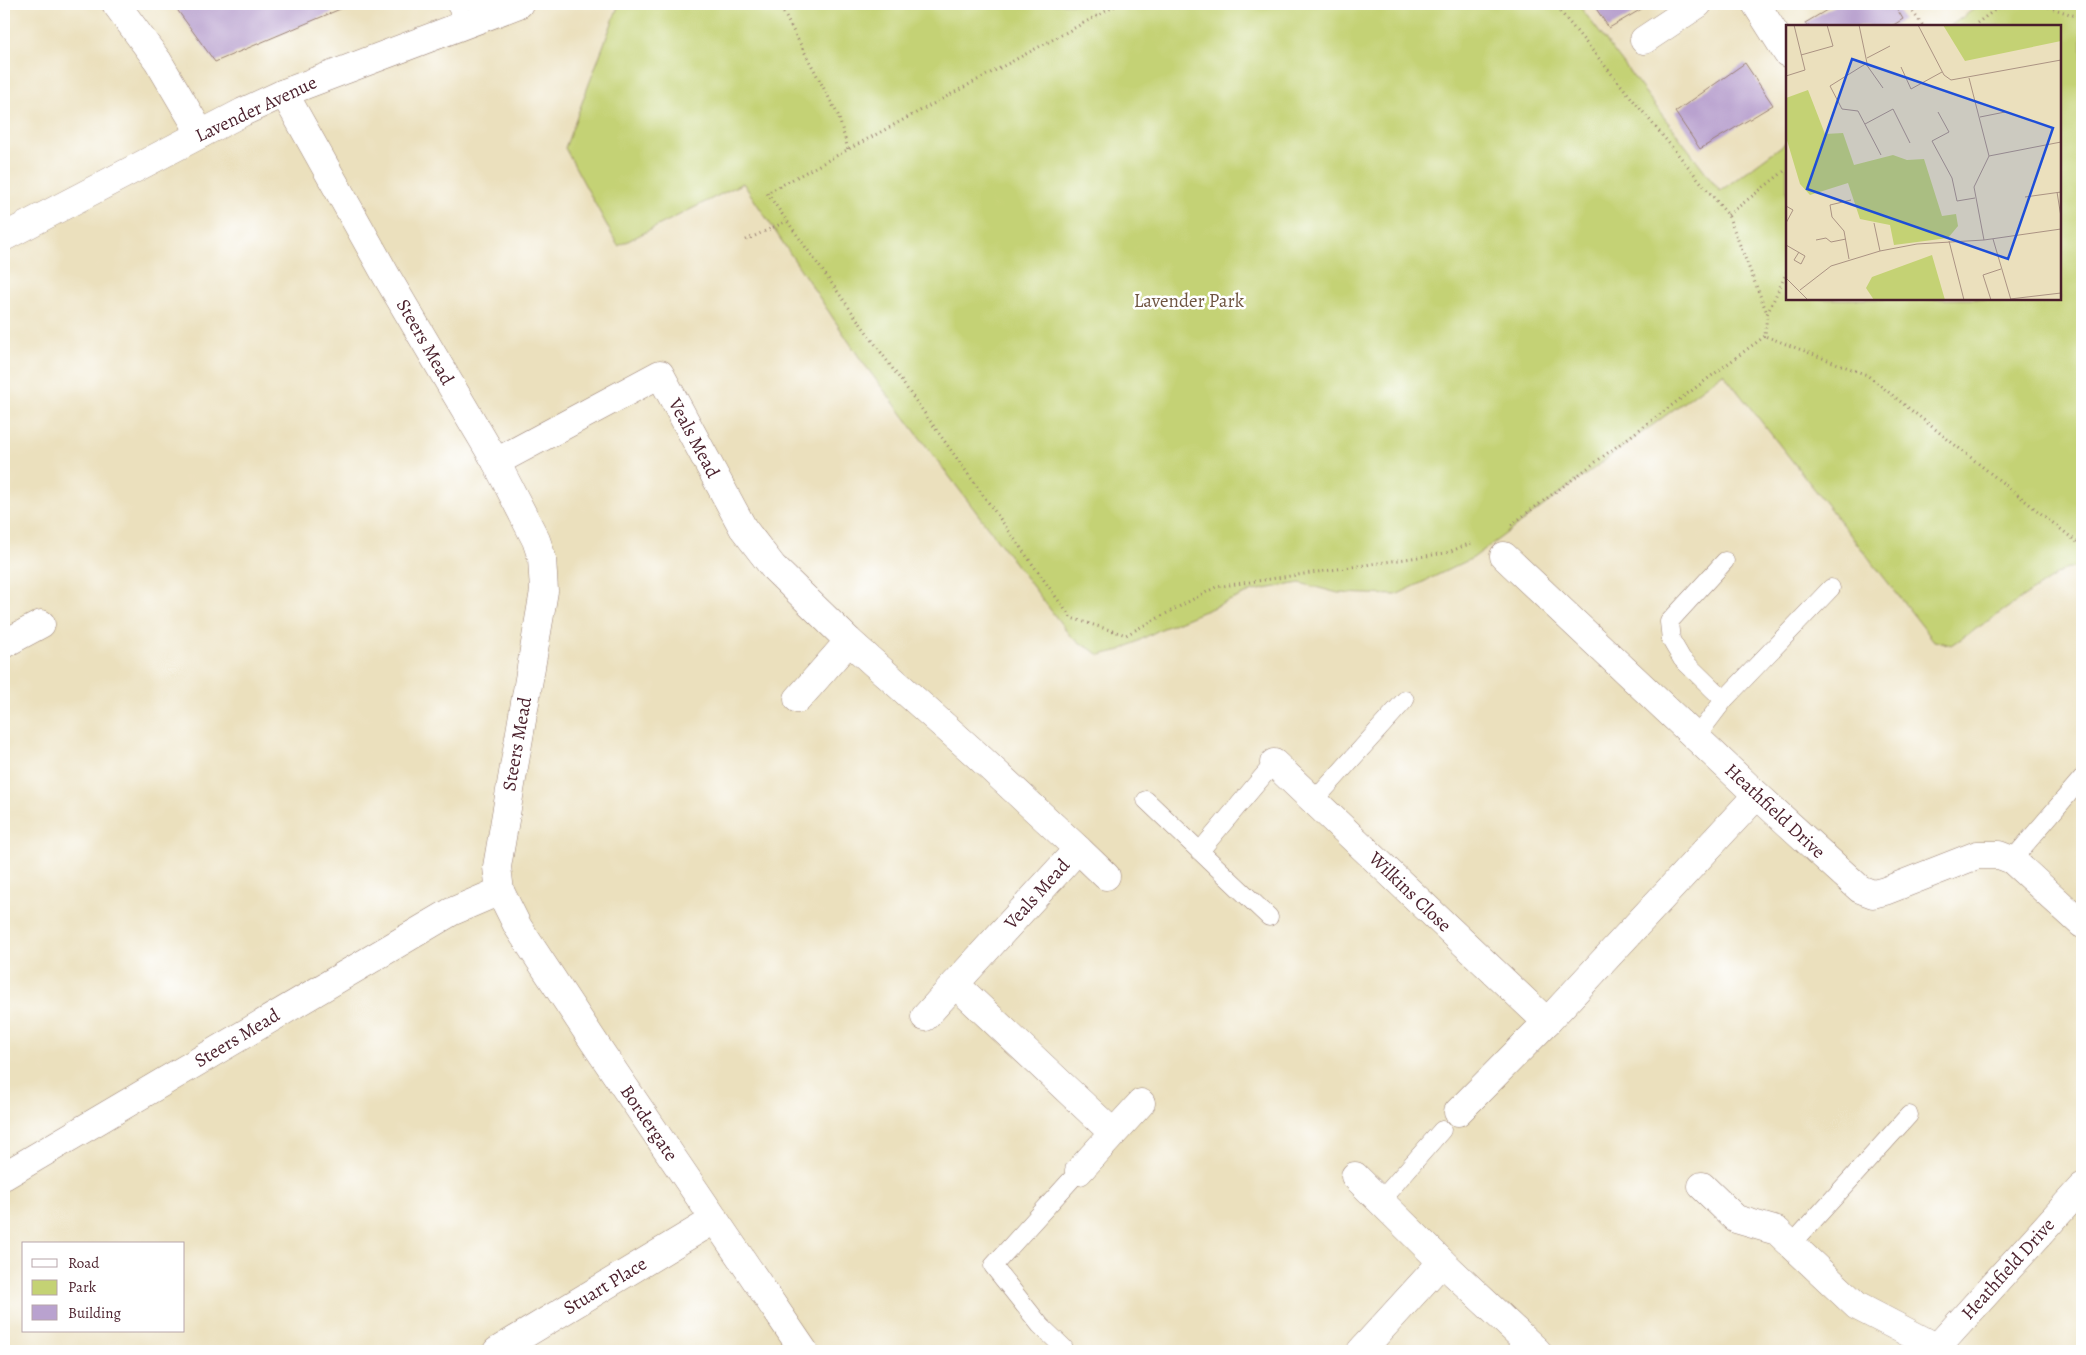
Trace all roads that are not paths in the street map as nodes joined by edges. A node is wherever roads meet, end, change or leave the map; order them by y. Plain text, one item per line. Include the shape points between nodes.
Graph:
1 (116, 4) edge
2 (518, 4) edge
3 (1698, 4) edge
4 (1756, 4) edge
5 (460, 14) edge
6 (1644, 40) dead end
7 (1786, 50) edge
8 (284, 93) junction
9 (201, 134) junction
10 (4, 237) edge
11 (496, 462) junction
12 (1503, 543) road end
13 (1725, 561) dead end
14 (1831, 588) dead end
15 (41, 624) dead end
16 (849, 641) junction
17 (4, 644) edge
18 (798, 699) dead end
19 (1405, 700) dead end
20 (1724, 700) junction
21 (1696, 737) junction
22 (1274, 763) joint
23 (2082, 778) edge
24 (1757, 795) junction
25 (1146, 800) dead end
26 (1314, 800) junction
27 (1078, 849) junction
28 (1200, 850) junction
29 (2012, 860) junction
30 (1106, 876) dead end
31 (500, 891) junction
32 (1269, 917) dead end
33 (2082, 924) edge
34 (955, 984) junction
35 (925, 1017) dead end
36 (1547, 1022) junction
37 (1141, 1103) dead end
38 (1909, 1115) dead end
39 (1450, 1121) joint
40 (1113, 1133) junction
41 (1079, 1171) joint
42 (4, 1176) edge
43 (1355, 1176) dead end
44 (1702, 1186) dead end
45 (2082, 1188) edge
46 (1381, 1200) junction
47 (714, 1220) junction
48 (1792, 1244) junction
49 (1442, 1262) junction
50 (1064, 1348) dead end
51 (1935, 1349) edge
52 (497, 1351) edge
53 (804, 1351) edge
54 (1361, 1351) edge
55 (1537, 1351) edge

1 - 9 street via 158,62
2 - 5 street, Lavender Avenue
3 - 6 street
4 - 7 street
5 - 8 street, Lavender Avenue
8 - 9 street, Lavender Avenue
8 - 11 street, Steers Mead via 387,278
9 - 10 street, Lavender Avenue
11 - 16 street, Veals Mead via 660,374 743,528 773,567
11 - 31 street, Steers Mead via 536,540 544,574 544,590 497,867
12 - 21 street, Heathfield Drive
13 - 20 lane via 1669,622 1671,640 1682,659
14 - 20 lane
15 - 17 street
16 - 18 street
16 - 27 street, Veals Mead
19 - 26 lane
20 - 21 lane
21 - 24 street, Heathfield Drive
22 - 26 street, Wilkins Close
22 - 28 lane
23 - 29 lane
24 - 29 street, Heathfield Drive via 1860,889 1873,894 1977,855 1999,855
24 - 36 street
25 - 28 lane
26 - 36 street, Wilkins Close
27 - 30 street
27 - 34 street, Veals Mead
28 - 32 lane
29 - 33 street
31 - 42 street, Steers Mead via 451,912
31 - 47 street, Bordergate via 518,927
34 - 35 street, Veals Mead
34 - 40 street
36 - 39 street
37 - 40 street
38 - 48 lane
39 - 46 lane
40 - 41 street
41 - 50 lane via 993,1266 1040,1325
43 - 46 street
44 - 48 street via 1736,1220 1777,1231
45 - 51 street, Heathfield Drive
46 - 49 street
47 - 52 street, Stuart Place
47 - 53 street, Bordergate
48 - 51 street via 1857,1306
49 - 54 street
49 - 55 street

